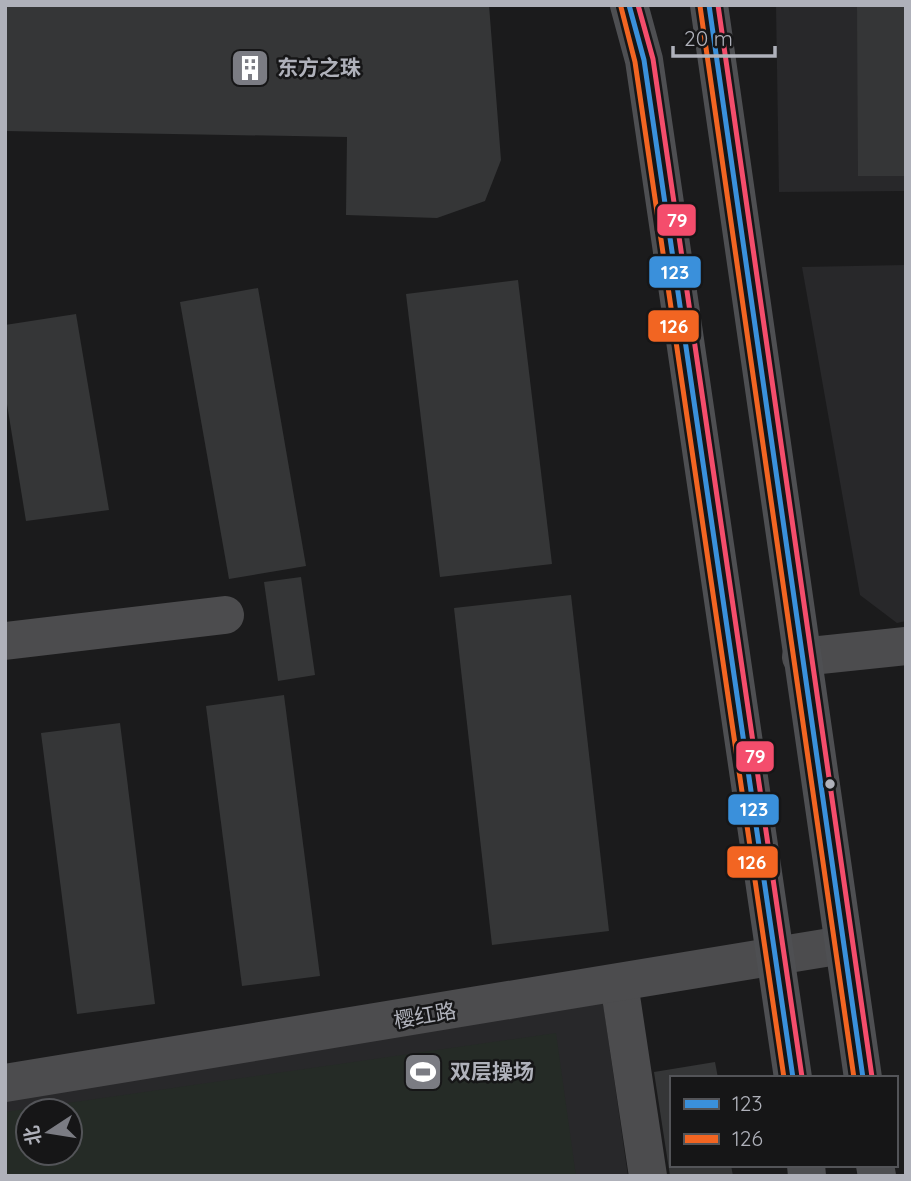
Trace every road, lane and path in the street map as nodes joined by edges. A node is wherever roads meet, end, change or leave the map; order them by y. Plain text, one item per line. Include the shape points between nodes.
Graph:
1 (629, 5) edge
2 (709, 5) edge
3 (225, 615) dead end
4 (5, 641) edge
5 (906, 646) edge
6 (801, 657) junction
7 (843, 945) junction
8 (775, 957) junction
9 (619, 983) junction
10 (793, 1076) edge
11 (863, 1076) edge
12 (5, 1083) edge
13 (648, 1176) edge

1 - 8 main road via 644,60
2 - 6 main road
3 - 4 street
5 - 6 street
6 - 7 main road
7 - 8 street, 樱红路
7 - 11 main road
8 - 9 street, 樱红路
8 - 10 main road
9 - 12 street, 樱红路
9 - 13 street

